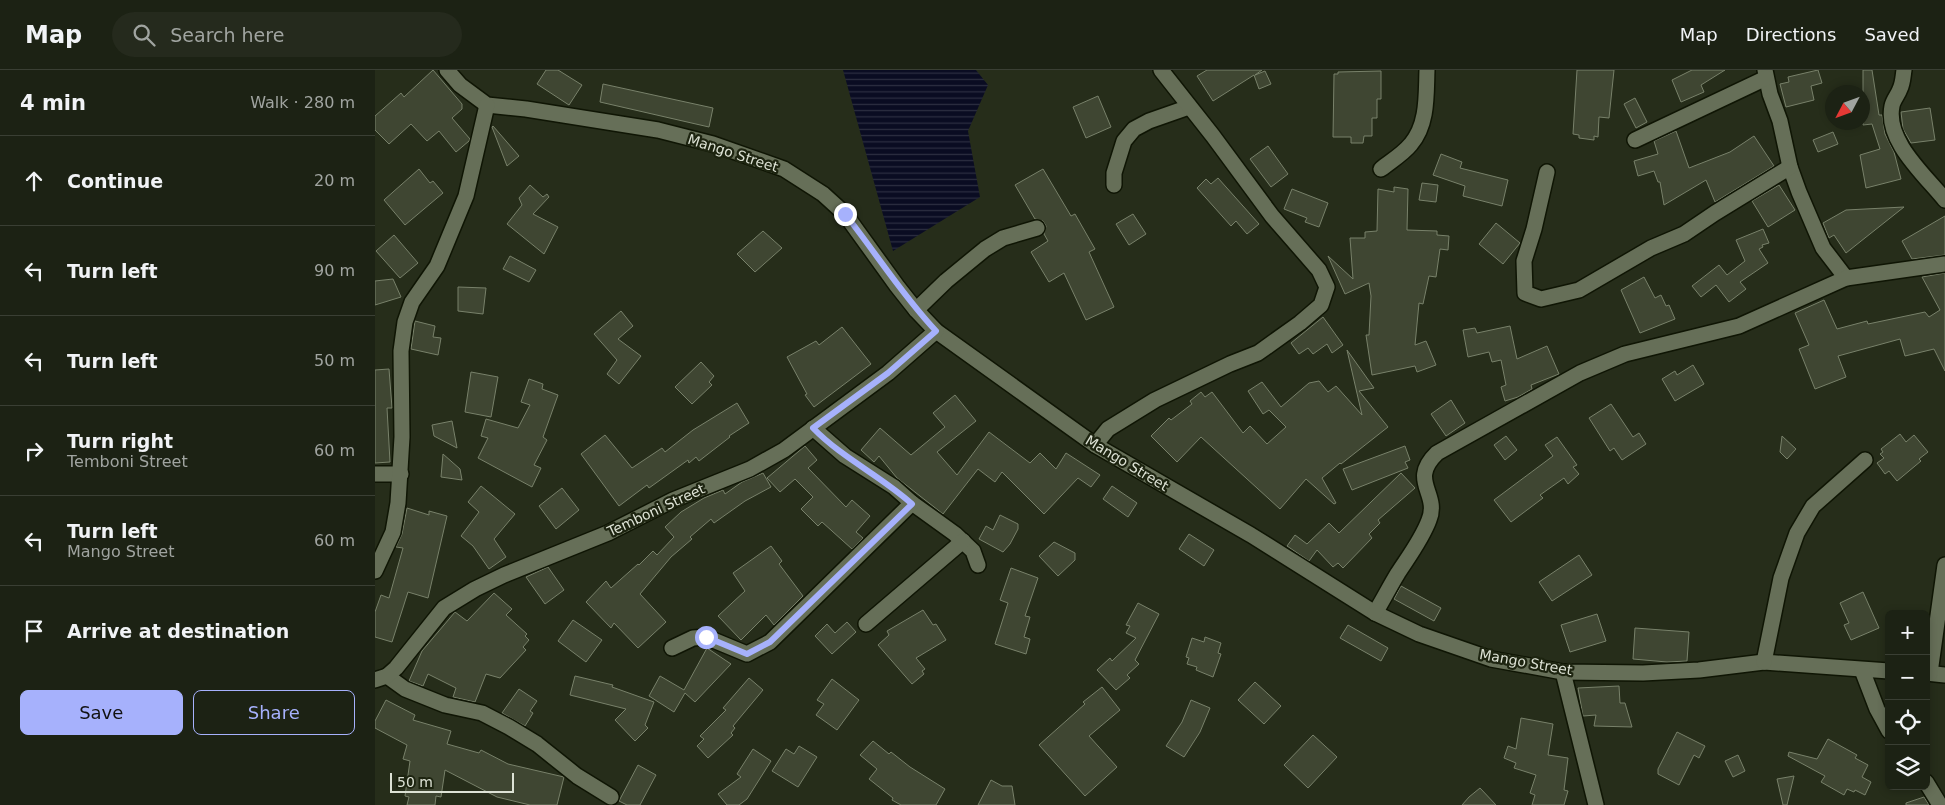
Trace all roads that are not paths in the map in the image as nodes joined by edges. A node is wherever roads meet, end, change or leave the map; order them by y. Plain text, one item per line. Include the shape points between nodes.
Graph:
1 (447, 70) edge
2 (1161, 70) edge
3 (1427, 70) edge
4 (1904, 70) edge
5 (1765, 74) edge
6 (487, 105) junction
7 (1189, 107) junction
8 (1635, 140) dead end
9 (1790, 167) junction
10 (1381, 169) dead end
11 (1547, 172) dead end
12 (1114, 185) dead end
13 (1945, 200) edge
14 (1037, 228) dead end
15 (1945, 264) edge
16 (1846, 278) junction
17 (916, 310) junction
18 (936, 331) junction
19 (813, 428) junction
20 (1095, 445) junction
21 (1865, 460) dead end
22 (375, 474) edge
23 (401, 474) junction
24 (912, 504) junction
25 (963, 541) junction
26 (978, 565) dead end
27 (1945, 565) edge
28 (375, 570) edge
29 (1375, 613) junction
30 (866, 624) dead end
31 (672, 648) dead end
32 (1764, 662) junction
33 (1862, 670) junction
34 (1885, 671) edge
35 (1563, 672) junction
36 (1934, 673) edge
37 (381, 678) edge
38 (1885, 724) edge
39 (1930, 789) edge
40 (611, 797) dead end
41 (1596, 805) edge
42 (1940, 805) edge

1 - 6 street via 460,85
2 - 7 street
3 - 10 street via 1425,112 1419,134 1410,146
4 - 13 street via 1901,87 1892,104 1895,134 1905,152
5 - 8 street
5 - 9 street
6 - 17 street, Mango Street via 658,130 713,144 784,169 823,194 845,214
6 - 23 street via 466,196 437,266 412,302 405,322 401,351
7 - 12 street via 1134,129 1124,141 1114,173
7 - 20 street via 1272,216 1319,270 1327,287 1321,305 1257,353 1155,400 1108,429
9 - 11 street via 1684,234 1651,248 1579,290 1541,299 1525,293 1524,261
9 - 16 street via 1823,248
14 - 17 street via 1003,238 985,249 946,280
15 - 16 street
16 - 29 street via 1739,326 1625,354 1580,373 1437,453 1426,467 1424,476 1431,503 1429,520
17 - 18 street, Mango Street
18 - 19 street, Temboni Street via 888,373
18 - 20 street, Mango Street
19 - 24 street via 845,456 894,487
19 - 37 street, Temboni Street via 784,450 750,468 475,589 444,608 402,661
20 - 29 street, Mango Street via 1251,535
21 - 32 street via 1813,506 1797,533 1781,578
22 - 23 street
23 - 28 street via 393,532
24 - 25 street via 940,521
24 - 31 street via 770,642 747,654 706,637 693,638
25 - 26 street via 973,551
25 - 30 street
27 - 36 street
29 - 35 street, Mango Street via 1419,634 1491,659
32 - 33 street, Mango Street
32 - 35 street, Mango Street via 1643,674
33 - 34 street, Mango Street
33 - 38 street
35 - 41 street
37 - 40 street via 445,705 482,714 509,726
39 - 42 street

